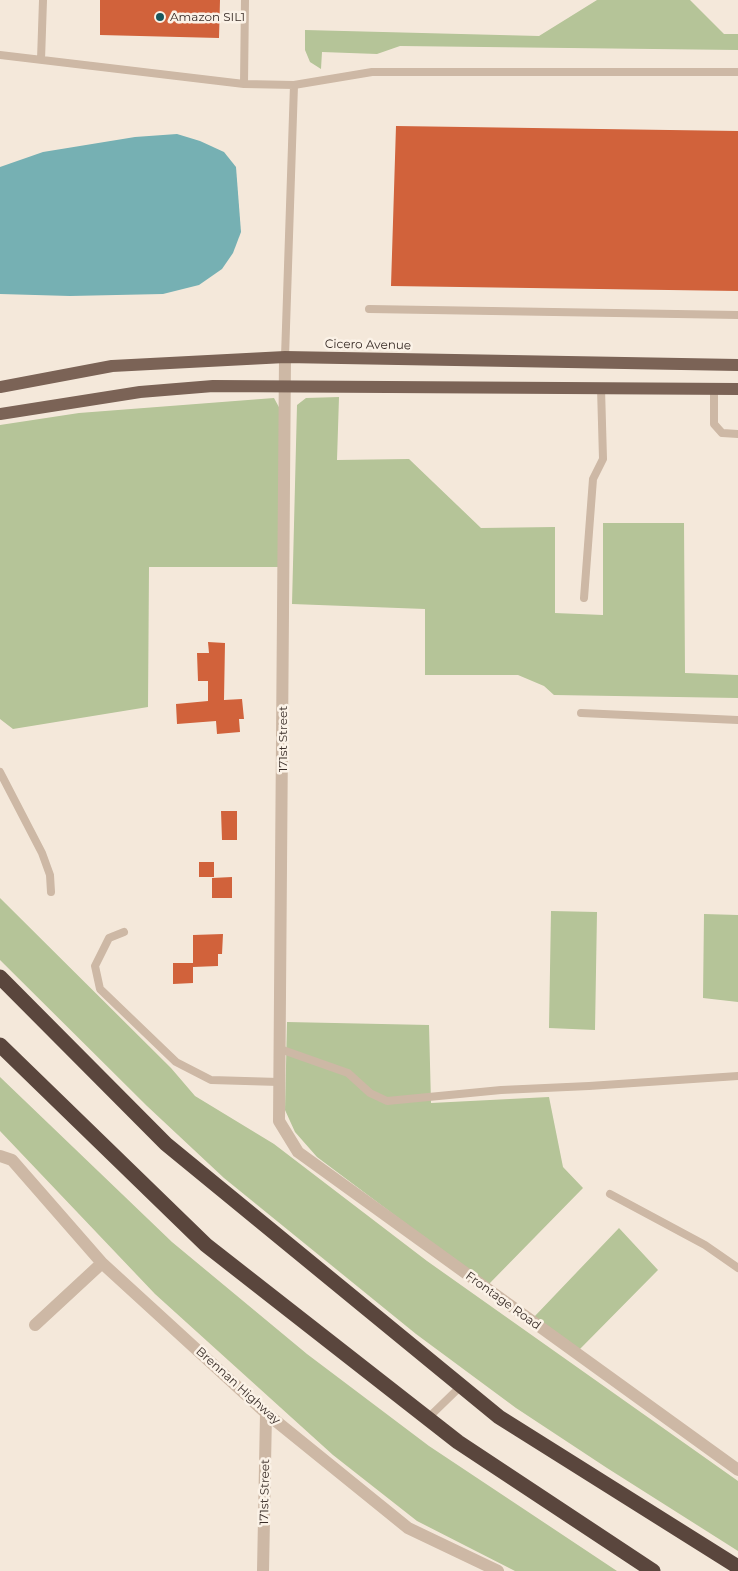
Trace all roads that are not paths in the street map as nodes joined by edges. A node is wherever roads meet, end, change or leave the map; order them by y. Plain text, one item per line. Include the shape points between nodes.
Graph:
1 (43, 0) edge
2 (245, 0) edge
3 (0, 55) edge
4 (41, 60) junction
5 (738, 72) edge
6 (244, 84) junction
7 (294, 84) junction
8 (369, 310) dead end
9 (738, 314) edge
10 (285, 357) junction
11 (738, 365) edge
12 (285, 385) junction
13 (0, 387) edge
14 (601, 388) junction
15 (714, 388) junction
16 (738, 389) edge
17 (0, 414) edge
18 (738, 434) edge
19 (584, 598) dead end
20 (581, 713) dead end
21 (738, 720) edge
22 (0, 772) edge
23 (50, 892) dead end
24 (124, 932) dead end
25 (0, 977) edge
26 (0, 1045) edge
27 (280, 1049) junction
28 (738, 1076) edge
29 (279, 1082) junction
30 (279, 1121) joint
31 (6, 1158) edge
32 (610, 1194) dead end
33 (102, 1263) junction
34 (738, 1268) edge
35 (35, 1325) dead end
36 (461, 1386) junction
37 (266, 1412) junction
38 (428, 1418) junction
39 (738, 1470) edge
40 (738, 1567) edge
41 (264, 1571) edge
42 (498, 1571) edge
43 (653, 1571) edge

1 - 4 lane
2 - 6 lane
3 - 4 lane
4 - 6 lane
5 - 7 lane via 372,72
6 - 7 lane
7 - 10 lane
8 - 9 lane
10 - 11 main road, Cicero Avenue
10 - 12 street, 171st Street
10 - 13 main road, Cicero Avenue via 112,366
12 - 14 main road
12 - 17 main road via 140,392
12 - 27 street, 171st Street
14 - 15 main road
14 - 19 lane via 603,460 593,479
15 - 16 main road
15 - 18 lane via 714,424 722,433
20 - 21 lane
22 - 23 lane via 42,853 50,875
24 - 29 lane via 109,938 95,966 100,989 107,996 176,1062 211,1080
25 - 36 highway via 166,1144
26 - 38 highway via 206,1245
27 - 28 lane via 348,1073 370,1093 387,1101 501,1090
27 - 29 street, 171st Street
29 - 30 street, 171st Street
30 - 39 street, Frontage Road via 298,1152
31 - 33 street, Brennan Highway
32 - 34 lane
33 - 35 street
33 - 37 street, Brennan Highway
36 - 38 lane
36 - 40 highway via 499,1417
37 - 41 street, 171st Street
37 - 42 street, Brennan Highway via 408,1528
38 - 43 highway via 458,1442

